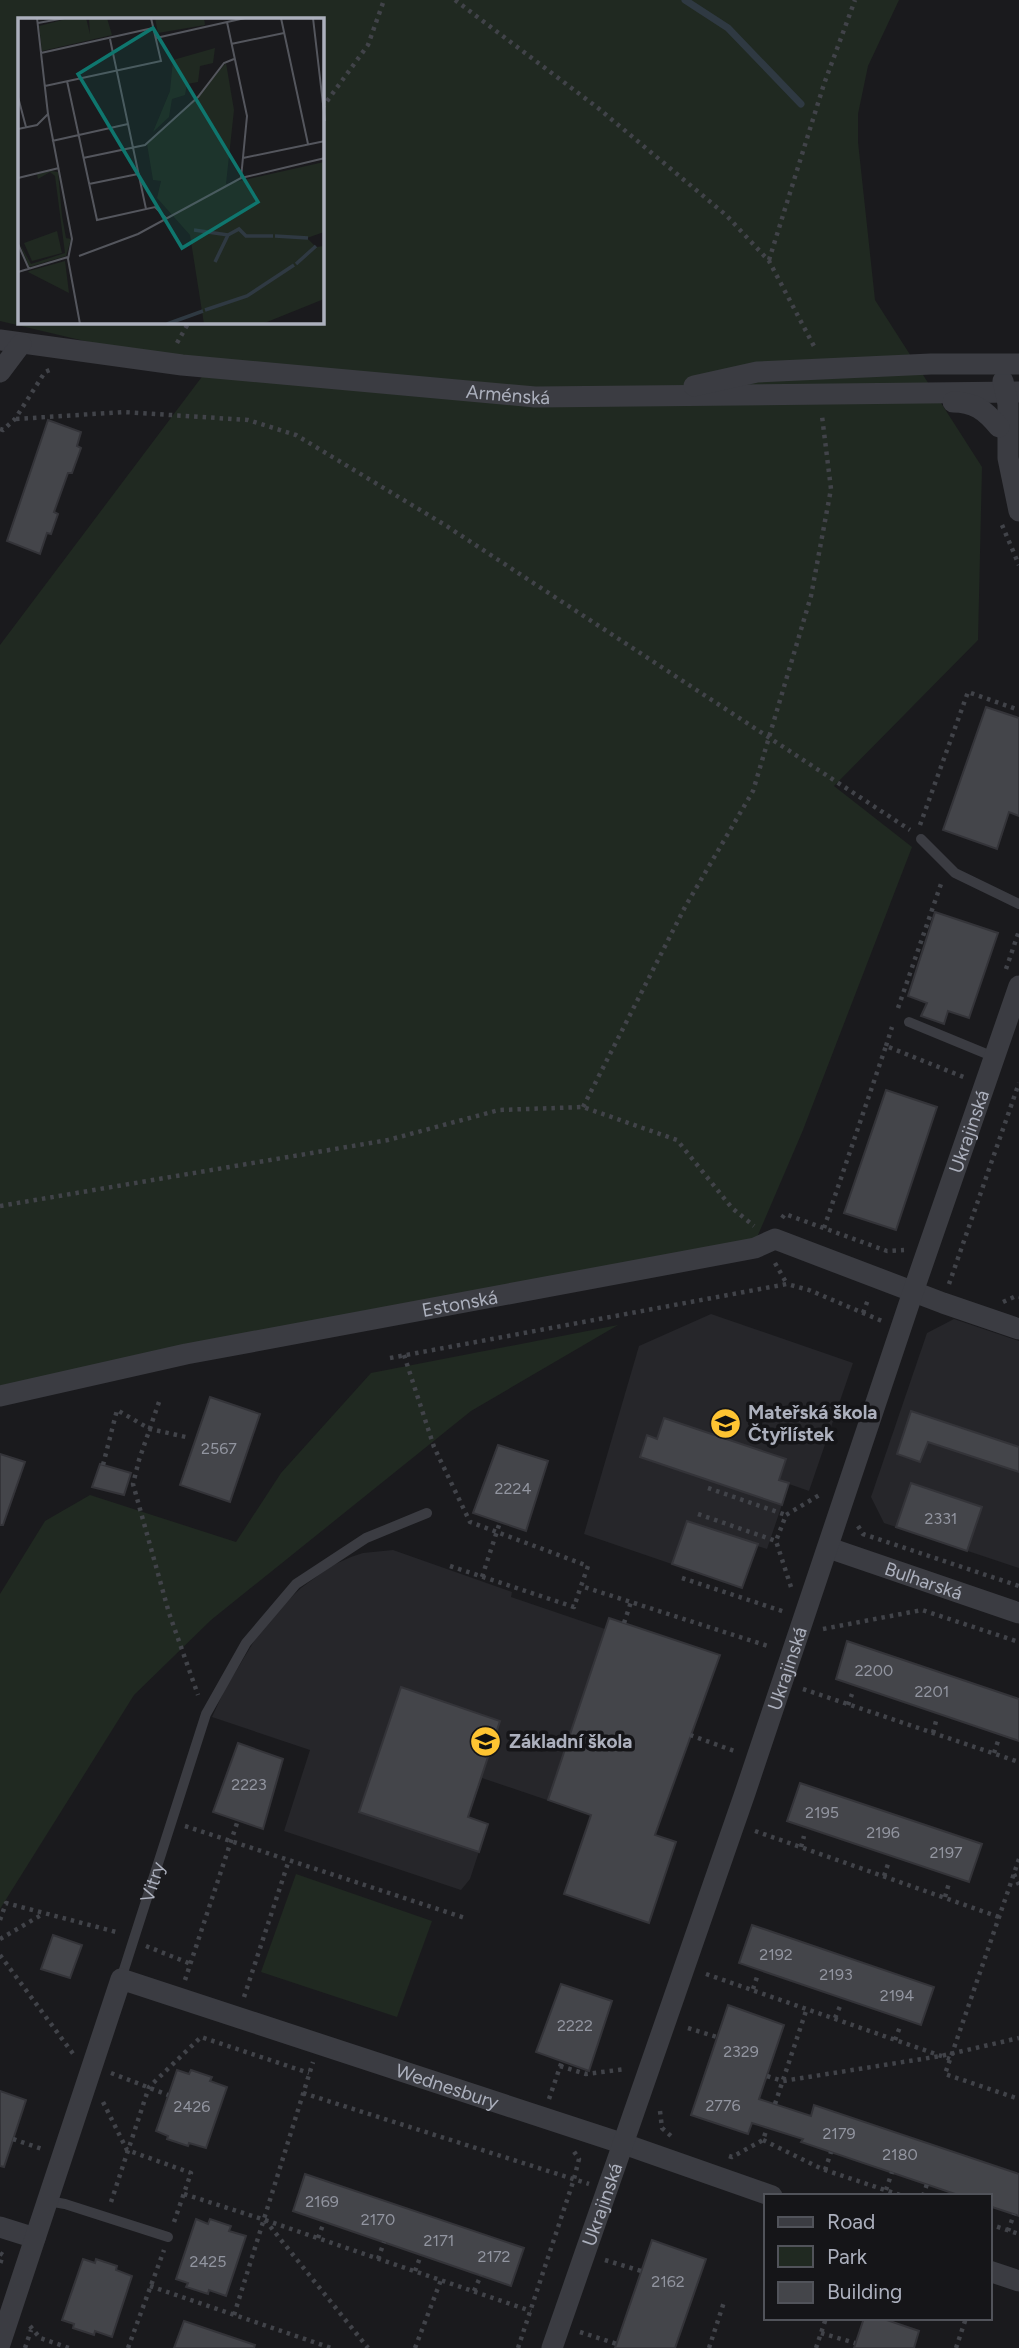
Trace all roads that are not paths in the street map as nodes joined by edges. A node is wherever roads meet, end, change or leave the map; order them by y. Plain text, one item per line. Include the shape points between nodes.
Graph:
1 (10, 342) edge
2 (978, 364) junction
3 (1019, 365) edge
4 (0, 372) edge
5 (1014, 388) edge
6 (699, 395) junction
7 (640, 397) junction
8 (1019, 411) edge
9 (1003, 430) junction
10 (1019, 511) edge
11 (921, 839) dead end
12 (1019, 904) edge
13 (1018, 992) edge
14 (909, 1023) dead end
15 (994, 1057) junction
16 (913, 1292) junction
17 (1019, 1329) edge
18 (0, 1396) edge
19 (428, 1513) dead end
20 (829, 1548) junction
21 (1019, 1613) edge
22 (121, 1979) junction
23 (624, 2144) junction
24 (766, 2194) edge
25 (48, 2201) junction
26 (0, 2227) edge
27 (168, 2237) dead end
28 (35, 2238) junction
29 (991, 2272) edge
30 (1019, 2281) edge
31 (0, 2344) edge
32 (552, 2348) edge

1 - 4 street
1 - 7 street, Arménská via 182,365 535,397
2 - 3 street
2 - 5 street
2 - 7 street via 757,372
5 - 6 street, Arménská
5 - 9 street via 997,405
6 - 7 street, Arménská
6 - 9 street via 765,401 969,402 986,411
8 - 9 street
9 - 10 street
11 - 12 lane via 946,867
13 - 15 street, Ukrajinská
14 - 15 lane
15 - 16 street, Ukrajinská
16 - 17 street, Estonská
16 - 18 street, Estonská via 775,1239 760,1246 186,1354
16 - 20 street, Ukrajinská
19 - 22 lane, Vitry via 366,1538 296,1584 246,1643 206,1714
20 - 21 street, Bulharská
20 - 23 street, Ukrajinská
22 - 23 street, Wednesbury
22 - 25 street, Vitry
23 - 24 street, Wednesbury
23 - 32 street, Ukrajinská
25 - 27 lane
25 - 28 street, Vitry
26 - 28 street
28 - 31 street, Vitry
29 - 30 street

